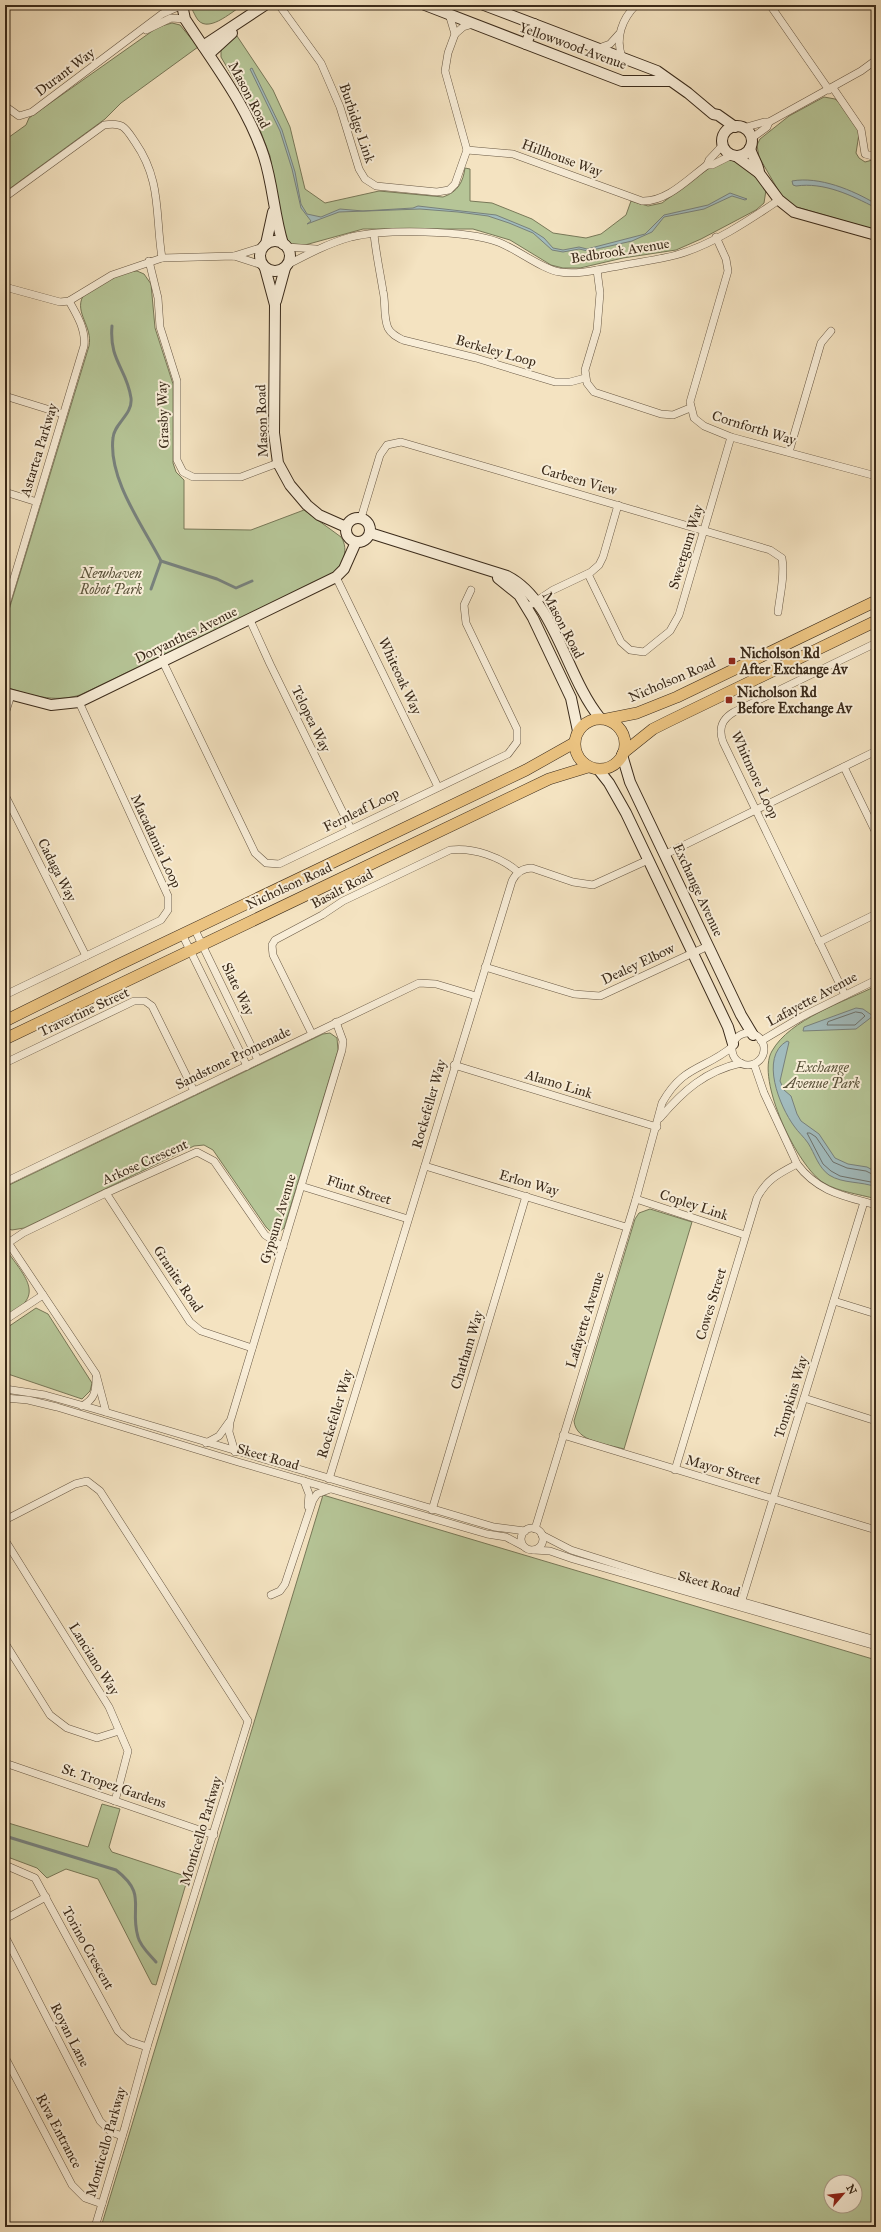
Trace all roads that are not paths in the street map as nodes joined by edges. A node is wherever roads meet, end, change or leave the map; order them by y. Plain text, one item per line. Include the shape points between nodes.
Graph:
1 (182, 5) edge
2 (265, 5) edge
3 (279, 5) edge
4 (425, 5) edge
5 (484, 5) edge
6 (636, 5) edge
7 (770, 5) edge
8 (506, 9) edge
9 (449, 14) junction
10 (185, 19) junction
11 (474, 24) junction
12 (534, 24) junction
13 (138, 34) junction
14 (455, 34) junction
15 (619, 34) junction
16 (526, 44) junction
17 (599, 48) junction
18 (206, 50) junction
19 (622, 57) junction
20 (876, 60) edge
21 (669, 81) junction
22 (831, 89) junction
23 (5, 106) edge
24 (713, 114) junction
25 (769, 122) junction
26 (739, 128) junction
27 (724, 135) junction
28 (751, 143) junction
29 (723, 145) junction
30 (467, 150) junction
31 (734, 156) junction
32 (876, 157) edge
33 (707, 165) junction
34 (759, 173) junction
35 (5, 197) edge
36 (779, 200) junction
37 (274, 206) junction
38 (374, 234) junction
39 (876, 235) edge
40 (716, 237) junction
41 (264, 245) junction
42 (285, 245) junction
43 (318, 249) junction
44 (234, 256) junction
45 (162, 258) junction
46 (149, 261) junction
47 (263, 266) junction
48 (286, 266) junction
49 (597, 270) junction
50 (5, 287) edge
51 (69, 301) junction
52 (275, 305) junction
53 (831, 332) dead end
54 (585, 378) junction
55 (5, 396) edge
56 (690, 408) junction
57 (64, 414) junction
58 (731, 437) junction
59 (789, 452) junction
60 (278, 463) junction
61 (876, 476) edge
62 (5, 492) edge
63 (37, 502) junction
64 (618, 505) junction
65 (361, 518) junction
66 (346, 526) junction
67 (704, 530) junction
68 (370, 533) junction
69 (356, 542) junction
70 (481, 569) junction
71 (588, 574) junction
72 (336, 577) junction
73 (8, 587) edge
74 (471, 590) dead end
75 (536, 601) junction
76 (876, 601) edge
77 (5, 608) edge
78 (527, 608) junction
79 (778, 612) dead end
80 (250, 620) junction
81 (876, 621) edge
82 (876, 643) edge
83 (163, 662) junction
84 (8, 694) edge
85 (79, 702) junction
86 (5, 714) edge
87 (604, 719) junction
88 (578, 730) junction
89 (574, 743) junction
90 (876, 751) edge
91 (623, 754) junction
92 (844, 767) junction
93 (593, 768) junction
94 (438, 787) junction
95 (5, 795) edge
96 (756, 810) junction
97 (351, 829) junction
98 (876, 833) edge
99 (666, 854) junction
100 (648, 860) junction
101 (518, 872) junction
102 (876, 914) edge
103 (194, 928) junction
104 (182, 934) junction
105 (819, 942) junction
106 (202, 944) junction
107 (708, 946) junction
108 (190, 950) junction
109 (693, 953) junction
110 (86, 956) junction
111 (485, 967) junction
112 (876, 980) edge
113 (5, 995) edge
114 (845, 995) junction
115 (476, 996) junction
116 (5, 1021) edge
117 (336, 1022) junction
118 (312, 1034) junction
119 (757, 1038) junction
120 (5, 1039) edge
121 (733, 1045) junction
122 (258, 1060) junction
123 (5, 1063) edge
124 (741, 1064) junction
125 (754, 1064) junction
126 (454, 1065) junction
127 (247, 1066) junction
128 (194, 1091) junction
129 (660, 1118) junction
130 (657, 1127) junction
131 (797, 1164) junction
132 (425, 1166) junction
133 (5, 1182) edge
134 (302, 1186) junction
135 (106, 1193) junction
136 (526, 1196) junction
137 (636, 1199) junction
138 (864, 1202) junction
139 (876, 1206) edge
140 (408, 1219) junction
141 (626, 1226) junction
142 (745, 1235) junction
143 (7, 1240) edge
144 (283, 1246) junction
145 (43, 1295) junction
146 (834, 1301) junction
147 (876, 1314) edge
148 (5, 1320) edge
149 (252, 1348) junction
150 (96, 1374) junction
151 (5, 1389) edge
152 (5, 1398) edge
153 (804, 1398) junction
154 (82, 1406) junction
155 (106, 1412) junction
156 (876, 1421) edge
157 (230, 1422) junction
158 (563, 1435) junction
159 (206, 1443) junction
160 (235, 1452) junction
161 (675, 1470) junction
162 (329, 1479) junction
163 (304, 1481) junction
164 (330, 1489) junction
165 (773, 1498) junction
166 (432, 1510) junction
167 (307, 1516) junction
168 (5, 1520) edge
169 (535, 1529) junction
170 (876, 1530) edge
171 (525, 1531) junction
172 (542, 1535) junction
173 (5, 1540) edge
174 (523, 1546) junction
175 (534, 1550) junction
176 (271, 1595) dead end
177 (742, 1600) junction
178 (876, 1640) edge
179 (5, 1643) edge
180 (876, 1646) edge
181 (120, 1731) junction
182 (5, 1763) edge
183 (115, 1801) junction
184 (214, 1835) junction
185 (5, 1865) edge
186 (46, 1897) junction
187 (5, 1919) edge
188 (5, 1936) edge
189 (147, 2047) junction
190 (5, 2057) edge
191 (122, 2136) junction
192 (102, 2204) junction
193 (95, 2227) edge

1 - 10 street, Mason Road
1 - 13 street, Durant Way via 162,14
2 - 18 street
3 - 30 street, Burbidge Link via 321,63 340,107 359,169 365,179 376,186 446,191 457,181
4 - 9 street, Yellowwood Avenue
5 - 8 street, Yellowwood Avenue
6 - 15 street
7 - 22 street
8 - 12 street, Yellowwood Avenue
9 - 11 street, Yellowwood Avenue
9 - 14 street
10 - 13 street, Durant Way via 171,18
10 - 18 street, Mason Road
11 - 14 street via 463,27
11 - 16 street, Yellowwood Avenue
12 - 16 street
12 - 17 street, Yellowwood Avenue
13 - 23 street, Durant Way via 32,112 19,116
14 - 30 street via 445,71
15 - 17 street via 610,44
15 - 19 street
16 - 21 street, Yellowwood Avenue via 622,81
17 - 19 street, Yellowwood Avenue
18 - 37 street, Mason Road via 234,90 252,125 264,158
19 - 21 street, Yellowwood Avenue via 657,71
20 - 22 street
21 - 24 street, Yellowwood Avenue
22 - 25 street
22 - 32 street via 861,129 865,154
24 - 26 street, Yellowwood Avenue
24 - 27 street, Yellowwood Avenue
25 - 26 street
25 - 28 street
26 - 27 street via 727,130
26 - 28 street
27 - 29 street
28 - 31 street via 744,155
28 - 34 street via 753,159
29 - 31 street
29 - 33 street, Hillhouse Way
30 - 33 street, Hillhouse Way via 513,154 642,201 653,202
31 - 33 street, Hillhouse Way
31 - 34 street
34 - 36 street
35 - 45 street via 104,125 116,123 125,127 141,150 153,176
36 - 39 street via 794,212
36 - 40 street, Bedbrook Avenue
37 - 41 street, Mason Road
37 - 42 street, Mason Road
38 - 43 street, Bedbrook Avenue via 351,237
38 - 49 street, Bedbrook Avenue via 416,232 474,235 498,242 558,272 579,273
38 - 54 street, Berkeley Loop via 384,292 385,317 388,329 393,335 403,340 476,358 555,382
40 - 49 street, Bedbrook Avenue via 676,255
40 - 56 street via 726,259 728,272
41 - 42 street via 275,241
41 - 44 street
41 - 47 street via 259,256
42 - 43 street, Bedbrook Avenue
42 - 48 street via 290,256
43 - 48 street, Bedbrook Avenue
44 - 45 street
44 - 47 street
45 - 46 street
46 - 51 street via 99,282
46 - 60 street, Grasby Way via 158,292 160,327 177,381 179,467 185,474 193,477 241,477
47 - 48 street via 275,272
47 - 52 street, Mason Road
48 - 52 street, Mason Road
49 - 54 street via 600,293 596,330
50 - 51 street via 55,302
51 - 57 street, Astartea Parkway via 82,326 85,339
52 - 60 street, Mason Road via 274,434
53 - 59 street via 821,343
54 - 56 street via 594,392 662,414 673,415
55 - 57 street
56 - 58 street, Cornforth Way via 694,418 704,426
57 - 63 street, Astartea Parkway
58 - 59 street, Cornforth Way
58 - 67 street, Sweetgum Way
59 - 61 street, Cornforth Way
60 - 66 street, Mason Road via 290,485 307,505 319,515
62 - 63 street
63 - 73 street, Astartea Parkway
64 - 65 street, Carbeen View via 401,442 387,445 380,455
64 - 67 street, Carbeen View
64 - 71 street via 603,557 599,565
65 - 66 street via 351,519
65 - 68 street via 368,523
66 - 69 street via 348,536
67 - 71 street, Sweetgum Way via 675,623 670,631 644,652 630,650 621,642
67 - 79 street, Carbeen View via 770,550 782,558 784,572
68 - 69 street via 366,539
68 - 70 street, Mason Road
69 - 72 street, Doryanthes Avenue via 344,569
70 - 75 street, Mason Road via 518,582
70 - 78 street, Mason Road via 505,582 519,595
71 - 75 street
72 - 80 street, Doryanthes Avenue
72 - 94 street, Whiteoak Way
73 - 77 street, Astartea Parkway
74 - 94 street, Fernleaf Loop via 464,605 466,623 517,729 517,742 508,754
75 - 78 street
75 - 87 street, Mason Road via 585,698
76 - 87 main road, Nicholson Road via 678,697 637,713
78 - 88 street, Mason Road via 571,698
80 - 83 street, Doryanthes Avenue
80 - 97 street, Telopea Way
81 - 91 main road, Nicholson Road via 653,729
82 - 96 street, Whitmore Loop via 734,712 723,720 722,738
83 - 85 street, Doryanthes Avenue
83 - 97 street, Fernleaf Loop via 255,853 266,863 279,864
84 - 85 street, Doryanthes Avenue via 51,705
84 - 86 street
85 - 110 street, Macadamia Loop via 168,896 168,910 161,920
87 - 88 main road, Nicholson Road via 587,721
87 - 91 main road via 621,730 624,738
88 - 89 main road
89 - 93 main road via 578,757
89 - 103 main road, Nicholson Road via 526,770
90 - 92 street
91 - 93 main road, Nicholson Road via 610,767
91 - 99 street, Exchange Avenue via 630,782
92 - 96 street
92 - 98 street
93 - 100 street via 618,797
93 - 106 main road, Nicholson Road via 549,779
94 - 97 street, Fernleaf Loop
95 - 110 street, Cadaga Way
96 - 99 street
96 - 105 street, Whitmore Loop
99 - 107 street, Exchange Avenue
100 - 101 street via 593,885 573,882 536,868
100 - 109 street
101 - 111 street, Rockefeller Way via 510,883
101 - 118 street, Basalt Road via 501,860 465,849 450,850 343,901 275,940 272,945 273,955
102 - 105 street
103 - 104 main road, Nicholson Road
103 - 106 street, Slate Way
104 - 108 street, Slate Way
104 - 116 main road, Nicholson Road
105 - 114 street, Whitmore Loop
106 - 108 main road, Nicholson Road
106 - 122 street, Slate Way
107 - 109 street, Dealey Elbow
107 - 119 street, Exchange Avenue
108 - 120 main road, Nicholson Road
108 - 127 street, Slate Way
109 - 111 street, Dealey Elbow via 600,996 574,994
109 - 121 street via 728,1027
110 - 113 street, Macadamia Loop
111 - 115 street, Rockefeller Way
112 - 114 street, Lafayette Avenue
114 - 119 street, Lafayette Avenue
115 - 117 street, Sandstone Promenade via 436,984 419,983
115 - 126 street, Rockefeller Way
117 - 118 street, Sandstone Promenade
117 - 134 street, Gypsum Avenue via 343,1041 342,1050
118 - 122 street, Sandstone Promenade
119 - 121 street via 741,1035
119 - 125 street via 763,1046 762,1055
121 - 124 street via 735,1058
121 - 129 street, Lafayette Avenue via 681,1078 662,1103
122 - 127 street, Sandstone Promenade
123 - 128 street, Travertine Street via 134,1001 142,1000 152,1006
124 - 125 street
124 - 129 street, Lafayette Avenue via 726,1068 693,1084 680,1094
125 - 131 street via 764,1093
126 - 130 street, Alamo Link
126 - 132 street, Rockefeller Way
127 - 128 street, Sandstone Promenade
128 - 133 street, Sandstone Promenade
129 - 130 street, Lafayette Avenue
130 - 137 street, Lafayette Avenue
131 - 138 street via 822,1188
131 - 142 street, Cowes Street via 764,1184
132 - 136 street, Erlon Way
132 - 140 street, Rockefeller Way
134 - 140 street, Flint Street
134 - 144 street, Gypsum Avenue
135 - 143 street, Arkose Crescent
135 - 144 street, Arkose Crescent via 197,1152 205,1154 214,1161 265,1235
135 - 149 street, Granite Road via 190,1322 201,1331
136 - 141 street, Erlon Way
136 - 166 street, Chatham Way
137 - 141 street, Lafayette Avenue
137 - 142 street, Copley Link
138 - 139 street
138 - 146 street, Tompkins Way
140 - 162 street, Rockefeller Way
141 - 158 street, Lafayette Avenue
142 - 161 street, Cowes Street
143 - 145 street
144 - 149 street, Gypsum Avenue
145 - 148 street
145 - 150 street
146 - 147 street
146 - 153 street, Tompkins Way
149 - 157 street, Gypsum Avenue
150 - 154 street via 94,1396
150 - 155 street
151 - 154 street, Skeet Road via 38,1394
152 - 163 street, Skeet Road via 57,1407
153 - 156 street
153 - 165 street, Tompkins Way
154 - 155 street, Skeet Road
155 - 159 street, Skeet Road
157 - 159 street, Gypsum Avenue via 219,1436
157 - 160 street, Gypsum Avenue
158 - 161 street, Mayor Street
158 - 169 street, Lafayette Avenue
159 - 160 street, Skeet Road
160 - 162 street, Skeet Road
161 - 165 street, Mayor Street
162 - 166 street, Skeet Road
163 - 164 street, Skeet Road
163 - 167 street via 309,1500
164 - 167 street via 317,1494
164 - 174 street, Skeet Road via 487,1534 506,1537
165 - 170 street, Mayor Street
165 - 177 street, Tompkins Way
166 - 171 street, Skeet Road via 494,1528
167 - 176 street via 285,1584 280,1591
168 - 184 street, Monticello Parkway via 75,1484 87,1481 100,1491 248,1721
169 - 171 street
169 - 172 street
171 - 174 street via 521,1538
172 - 175 street via 542,1544
172 - 177 street, Skeet Road via 571,1550
173 - 181 street, Lanciano Way via 109,1707
174 - 175 street
175 - 180 street, Skeet Road via 559,1553
177 - 178 street, Skeet Road
179 - 181 street via 50,1715 67,1728 97,1738
181 - 183 street, Lanciano Way via 128,1751
182 - 183 street, St. Tropez Gardens
183 - 184 street, St. Tropez Gardens
184 - 189 street, Monticello Parkway
185 - 186 street, Torino Crescent via 35,1878
186 - 187 street
186 - 189 street, Torino Crescent via 118,2031 129,2041
188 - 191 street, Royan Lane via 100,2120 111,2132
189 - 191 street, Monticello Parkway
190 - 192 street, Riva Entrance via 72,2185 85,2198
191 - 192 street, Monticello Parkway
192 - 193 street, Monticello Parkway

